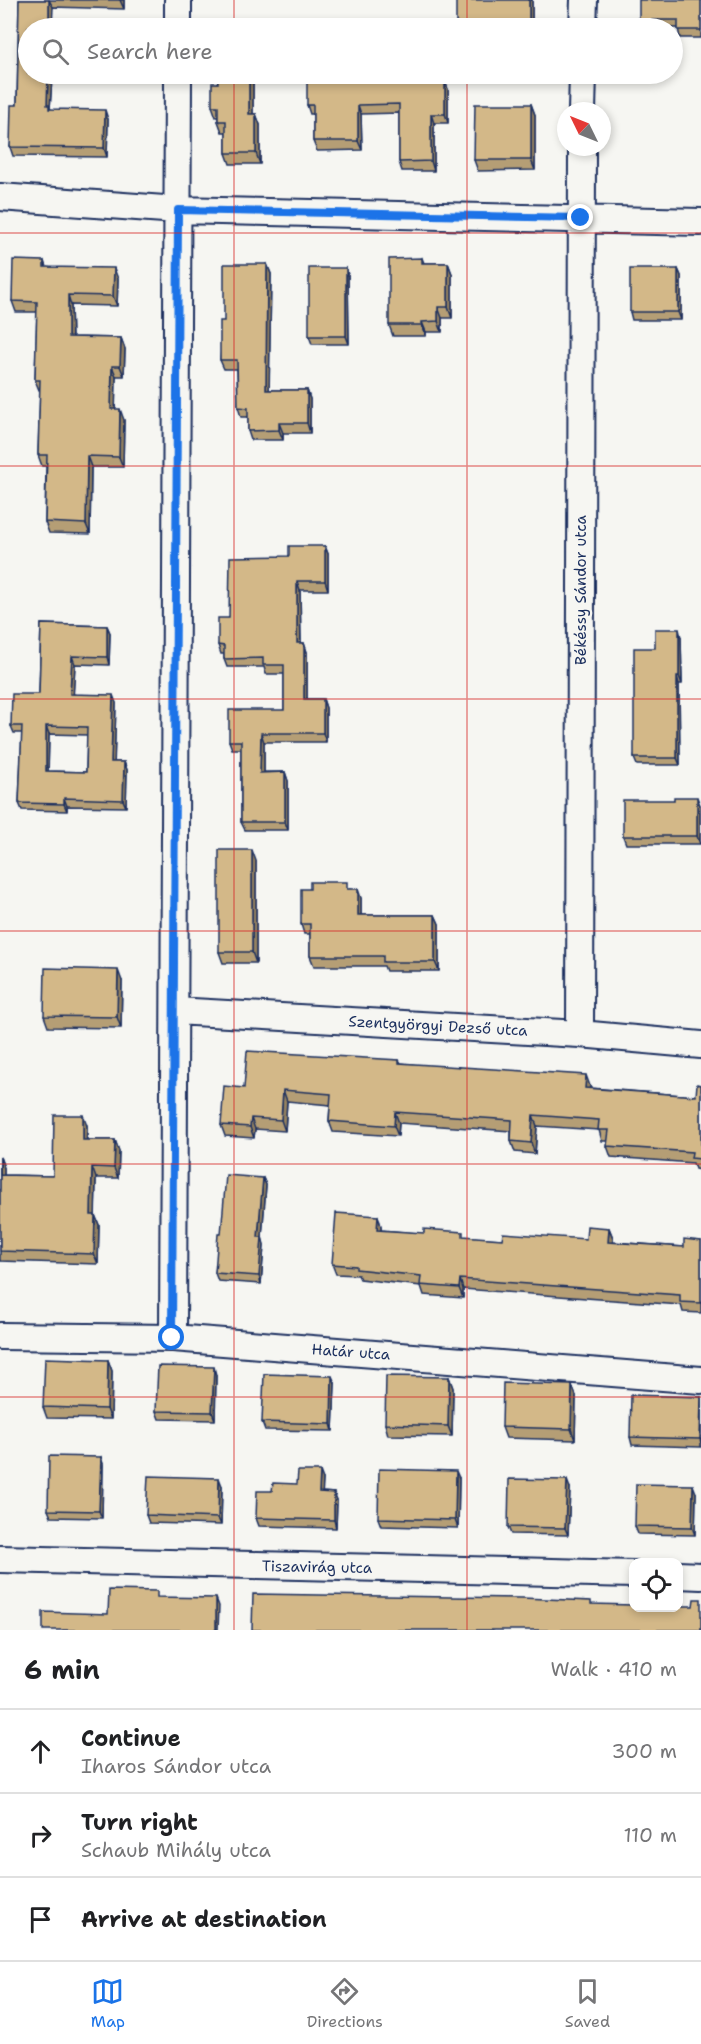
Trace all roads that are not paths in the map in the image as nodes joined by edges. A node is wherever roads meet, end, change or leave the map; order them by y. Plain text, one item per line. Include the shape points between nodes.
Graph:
1 (178, 0) edge
2 (584, 0) edge
3 (178, 18) edge
4 (584, 18) edge
5 (178, 84) edge
6 (583, 84) edge
7 (582, 102) edge
8 (582, 156) edge
9 (0, 197) edge
10 (178, 210) junction
11 (581, 218) junction
12 (701, 222) edge
13 (175, 1011) junction
14 (580, 1034) junction
15 (701, 1045) edge
16 (0, 1336) edge
17 (172, 1338) junction
18 (701, 1380) edge
19 (0, 1559) edge
20 (629, 1574) edge
21 (683, 1575) edge
22 (701, 1576) edge

1 - 3 street
2 - 4 street
5 - 10 street
6 - 7 street
8 - 11 street, Békéssy Sándor utca
9 - 10 street
10 - 11 street
10 - 13 street
11 - 12 street
11 - 14 street, Békéssy Sándor utca
13 - 14 street, Szentgyörgyi Dezső utca
13 - 17 street
14 - 15 street, Szentgyörgyi Dezső utca
16 - 17 street, Határ utca
17 - 18 street, Határ utca
19 - 20 street, Tiszavirág utca
21 - 22 street

